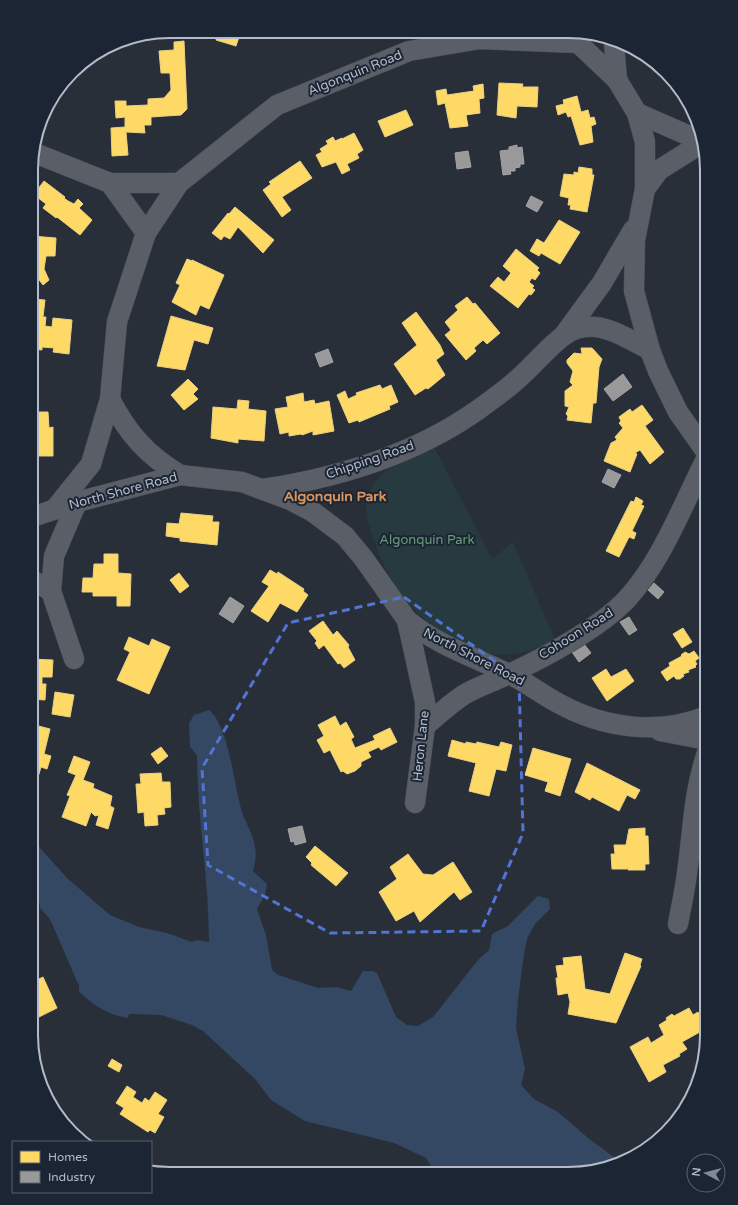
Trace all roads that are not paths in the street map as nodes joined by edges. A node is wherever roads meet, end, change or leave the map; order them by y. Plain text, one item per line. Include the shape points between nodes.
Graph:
1 (585, 39) edge
2 (586, 39) edge
3 (614, 47) edge
4 (617, 80) junction
5 (637, 113) junction
6 (696, 140) edge
7 (697, 145) edge
8 (39, 155) edge
9 (110, 183) junction
10 (179, 183) junction
11 (646, 189) junction
12 (638, 218) junction
13 (146, 233) junction
14 (563, 337) junction
15 (650, 350) junction
16 (110, 399) junction
17 (700, 443) edge
18 (700, 471) edge
19 (180, 475) junction
20 (263, 489) junction
21 (77, 502) junction
22 (54, 510) junction
23 (38, 515) edge
24 (38, 583) edge
25 (51, 591) junction
26 (408, 620) junction
27 (74, 658) dead end
28 (510, 674) junction
29 (700, 718) edge
30 (425, 726) junction
31 (651, 728) junction
32 (700, 738) edge
33 (700, 773) edge
34 (416, 803) dead end
35 (678, 924) dead end

1 - 10 street, Algonquin Road via 480,39 409,51 277,105
2 - 4 street, Algonquin Road
3 - 4 street
4 - 5 street, Algonquin Road
5 - 6 street
5 - 11 street, Algonquin Road via 645,142
7 - 11 street via 659,170
8 - 9 street
9 - 10 street
9 - 13 street
10 - 13 street, Algonquin Road
11 - 12 street, Algonquin Road
12 - 14 street, Chipping Road via 626,244
12 - 15 street, Algonquin Road via 633,261 634,291
13 - 16 street, Algonquin Road via 117,322
14 - 15 street, Chipping Road via 577,329 590,326 606,329
14 - 20 street, Chipping Road via 520,378 489,402 426,440 389,457 335,474
15 - 17 street, Algonquin Road via 678,412
16 - 19 street via 131,435 148,453
16 - 22 street, Algonquin Road via 91,464
18 - 28 street, Cohoon Road via 663,545 638,586 626,600 609,616 564,645
19 - 20 street, North Shore Road via 242,482
19 - 21 street, North Shore Road
20 - 26 street, North Shore Road via 313,512 345,536
21 - 22 street, North Shore Road
21 - 25 street via 54,556
22 - 23 street, North Shore Road
24 - 25 street
25 - 27 street
26 - 28 street, North Shore Road via 439,642
26 - 30 street, Heron Lane via 425,702
28 - 30 street, Cohoon Road via 465,694
28 - 31 street, North Shore Road via 582,715 607,723
29 - 31 street, North Shore Road
30 - 34 street, Heron Lane
31 - 32 street
33 - 35 street via 694,800 687,874

